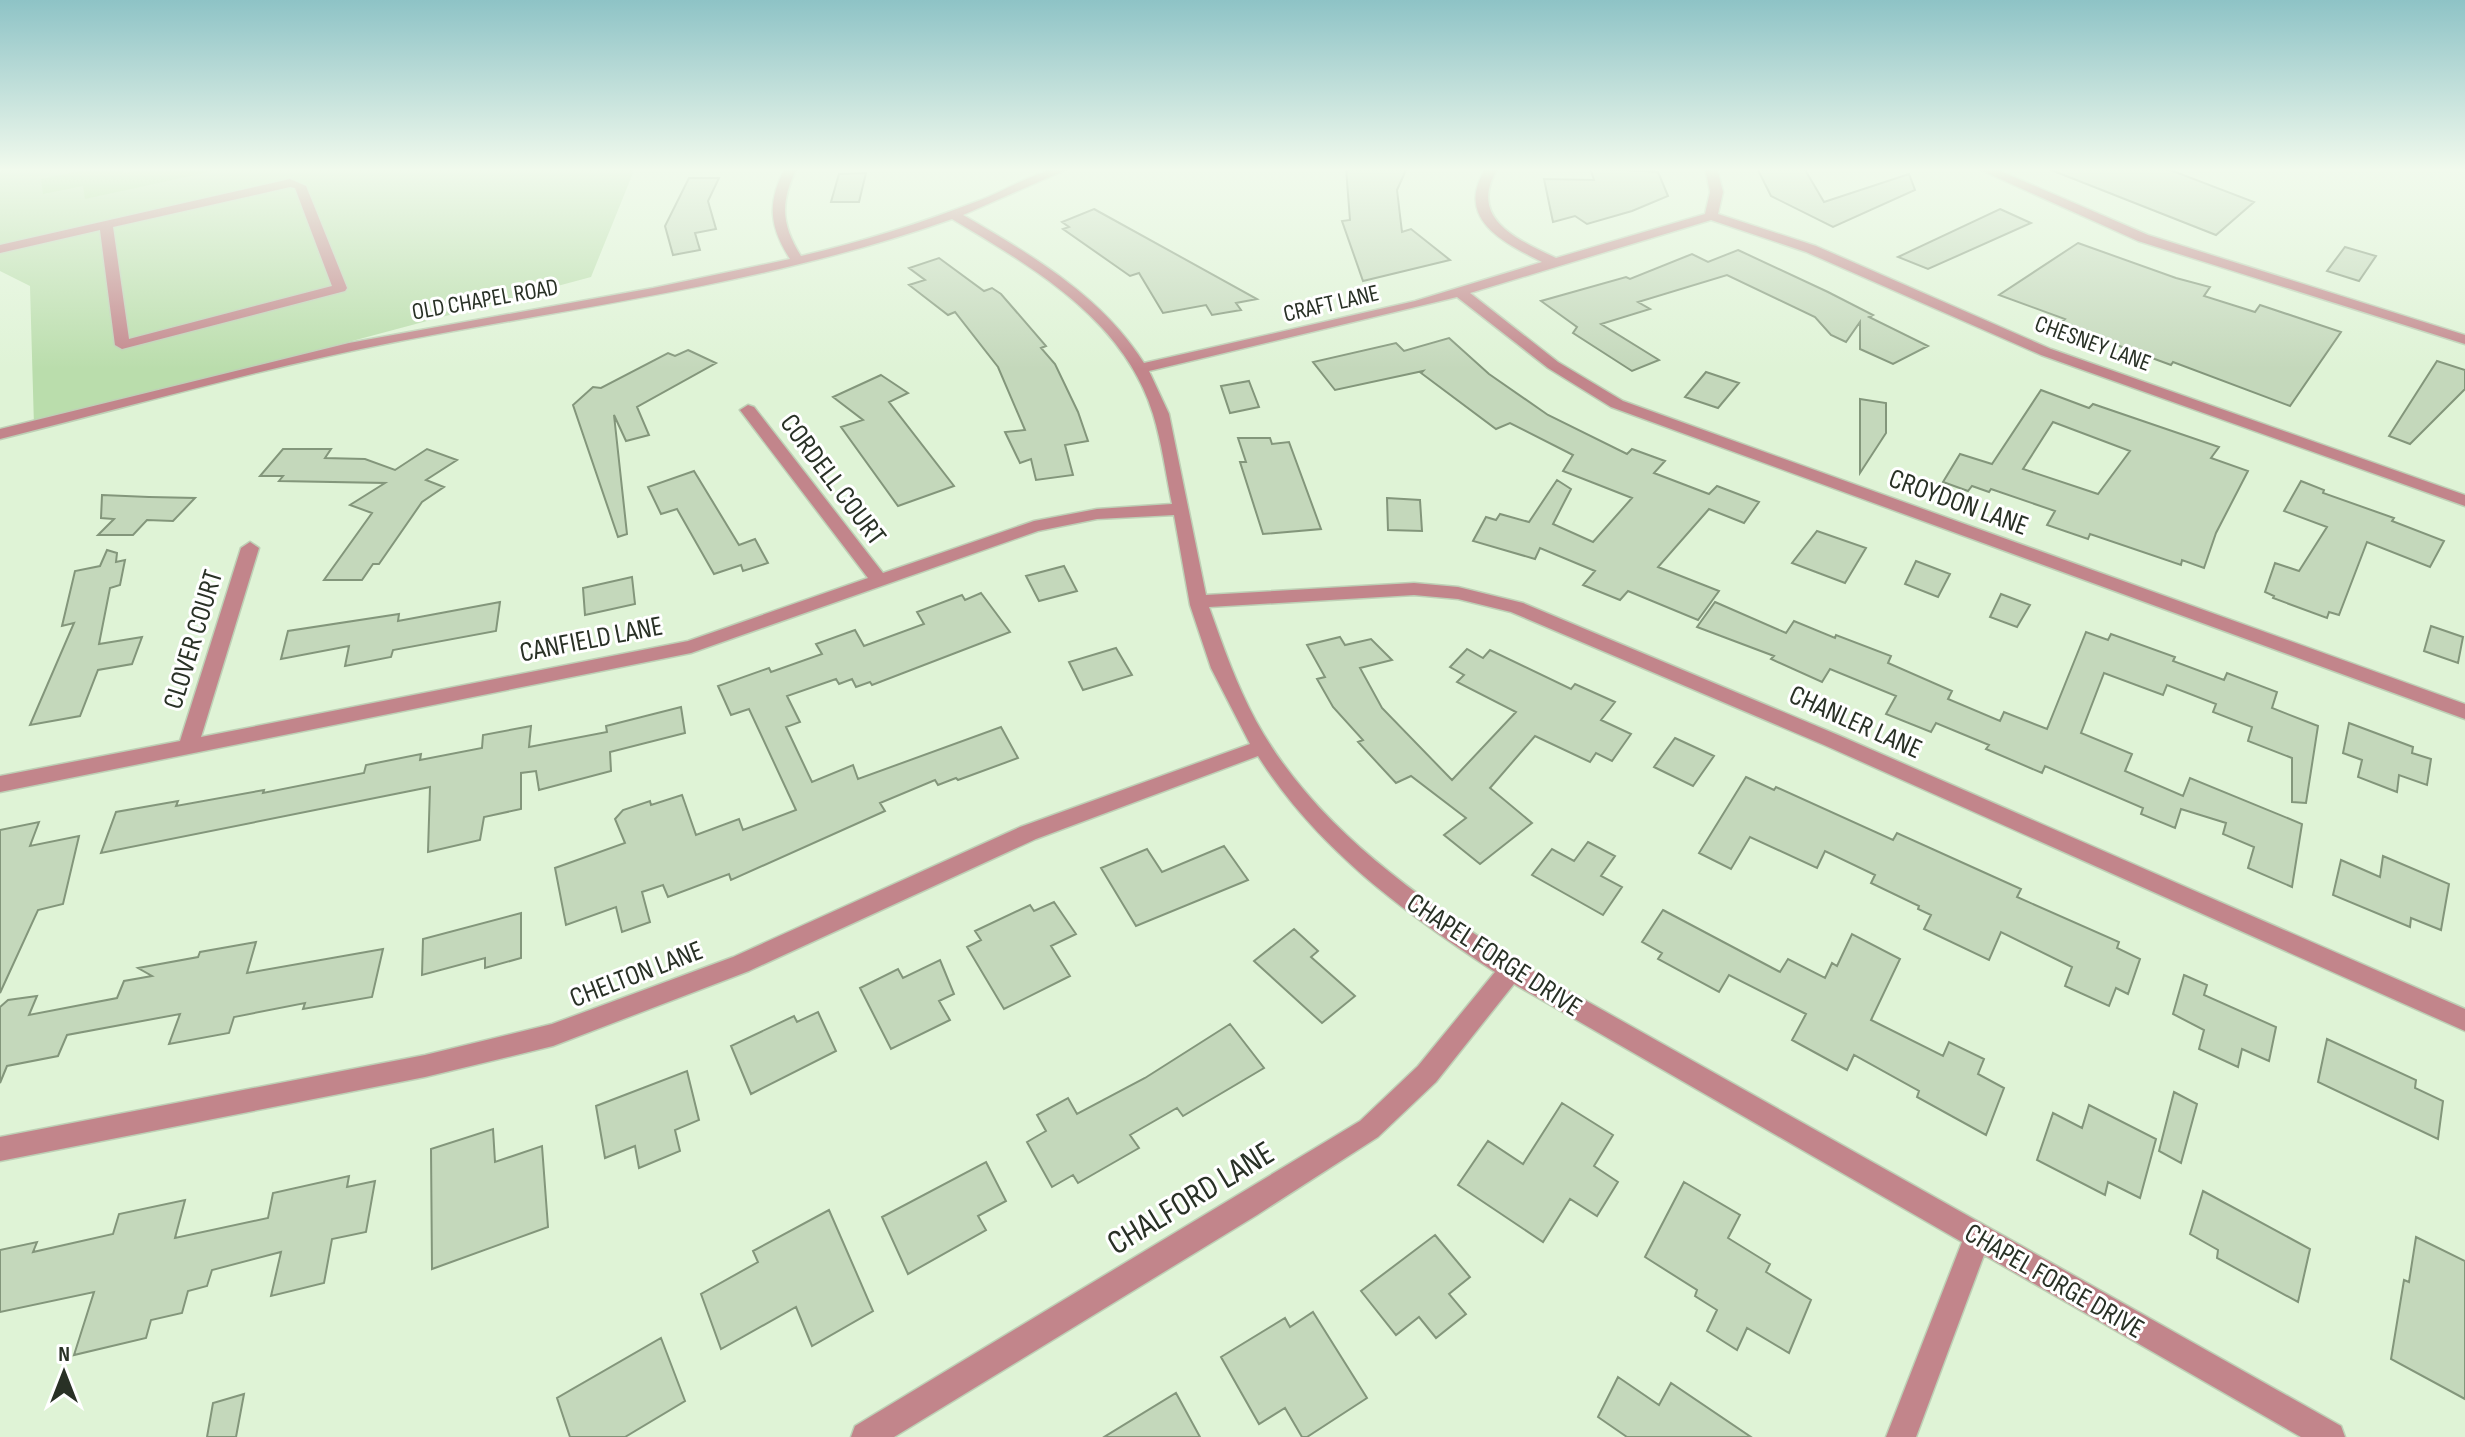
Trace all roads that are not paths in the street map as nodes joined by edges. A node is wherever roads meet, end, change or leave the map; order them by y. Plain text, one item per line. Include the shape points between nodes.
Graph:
1 (59, 235) edge
2 (107, 235) edge
3 (319, 235) edge
4 (781, 235) edge
5 (883, 235) edge
6 (985, 235) edge
7 (1505, 235) edge
8 (1649, 235) edge
9 (1769, 235) edge
10 (2136, 235) edge
11 (0, 249) edge
12 (798, 261) junction
13 (1556, 264) junction
14 (1460, 292) junction
15 (2465, 340) edge
16 (1141, 368) junction
17 (748, 410) dead end
18 (0, 434) edge
19 (2465, 501) edge
20 (1181, 509) junction
21 (250, 548) dead end
22 (878, 579) junction
23 (1198, 602) junction
24 (2465, 712) edge
25 (188, 747) junction
26 (1260, 748) junction
27 (0, 784) edge
28 (1511, 970) junction
29 (2465, 1020) edge
30 (0, 1149) edge
31 (1978, 1235) junction
32 (866, 1437) edge
33 (1901, 1437) edge
34 (2330, 1437) edge

1 - 11 street
2 - 3 street via 122,345 340,288
4 - 12 street
5 - 12 street, OLD CHAPEL ROAD
6 - 16 street, CHAPEL FORGE DRIVE via 1074,292 1111,326
7 - 13 street
8 - 13 street, CRAFT LANE
9 - 19 street, CHESNEY LANE via 2046,352
10 - 15 street
12 - 18 street, OLD CHAPEL ROAD via 313,354
13 - 14 street, CRAFT LANE
14 - 16 street, CRAFT LANE
14 - 24 street, CROYDON LANE via 1553,365 1617,404
16 - 20 street, CHAPEL FORGE DRIVE via 1161,414
17 - 22 street, CORDELL COURT
20 - 22 street, CANFIELD LANE via 1097,514 1034,526
20 - 23 street, CHAPEL FORGE DRIVE
21 - 25 street, CLOVER COURT
22 - 25 street, CANFIELD LANE via 691,647
23 - 26 street, CHAPEL FORGE DRIVE via 1215,654
23 - 29 street, CHANLER LANE via 1414,589 1516,607
25 - 27 street, CANFIELD LANE
26 - 28 street, CHAPEL FORGE DRIVE via 1319,823 1361,863
26 - 30 street, CHELTON LANE via 1028,833 741,964 553,1035 299,1092
28 - 31 street, CHAPEL FORGE DRIVE
28 - 32 street, CHALFORD LANE via 1437,1060 1369,1129
31 - 33 street
31 - 34 street, CHAPEL FORGE DRIVE

